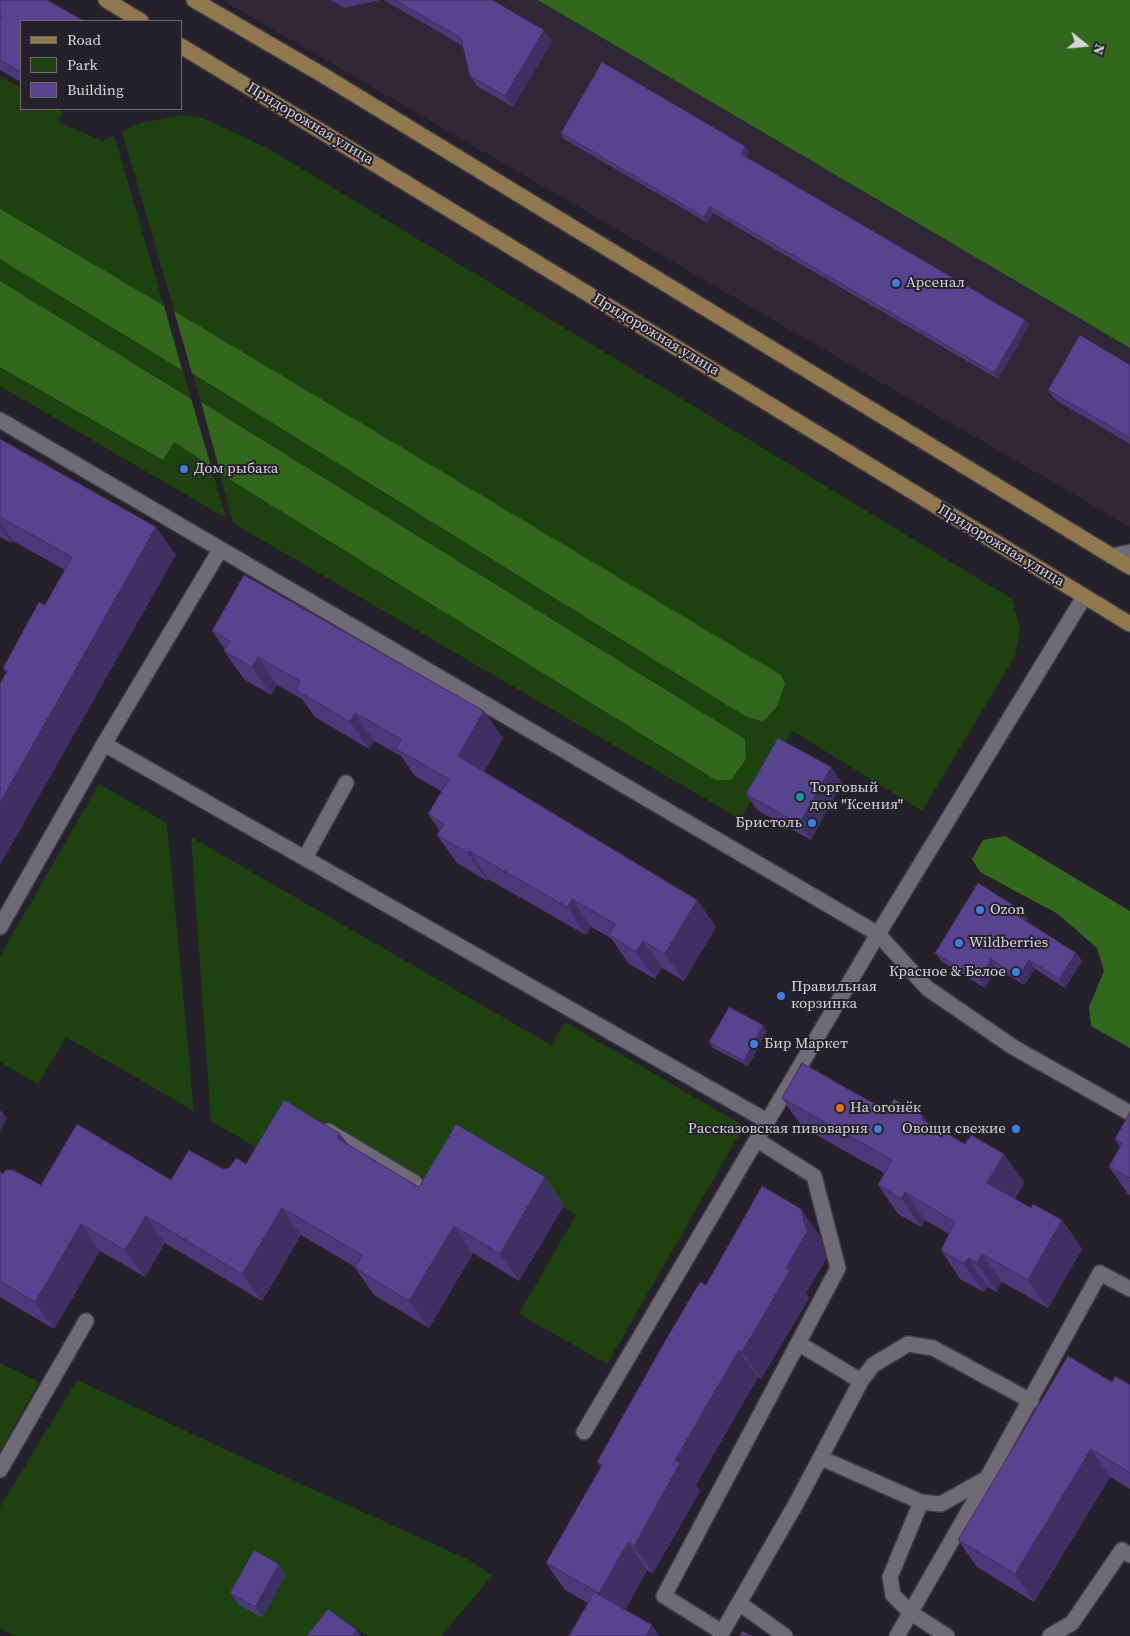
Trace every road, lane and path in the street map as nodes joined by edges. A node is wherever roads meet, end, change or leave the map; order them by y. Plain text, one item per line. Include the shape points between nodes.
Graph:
1 (106, 0) edge
2 (194, 0) edge
3 (139, 20) edge
4 (182, 47) edge
5 (0, 420) edge
6 (220, 550) junction
7 (1130, 552) edge
8 (1111, 556) junction
9 (1130, 567) edge
10 (1084, 597) junction
11 (1130, 624) edge
12 (104, 744) junction
13 (346, 783) dead end
14 (305, 858) junction
15 (0, 927) edge
16 (878, 934) junction
17 (1130, 1113) edge
18 (767, 1121) junction
19 (315, 1123) edge
20 (757, 1140) junction
21 (415, 1183) edge
22 (1130, 1289) edge
23 (86, 1321) dead end
24 (798, 1343) junction
25 (861, 1381) junction
26 (1031, 1401) junction
27 (584, 1432) dead end
28 (821, 1458) junction
29 (0, 1470) edge
30 (987, 1478) junction
31 (920, 1502) junction
32 (1130, 1555) edge
33 (739, 1603) junction
34 (911, 1613) junction
35 (721, 1634) edge
36 (785, 1636) edge
37 (896, 1636) edge
38 (947, 1636) edge
39 (1050, 1636) edge

1 - 3 main road
2 - 8 main road via 321,74
4 - 10 main road, Придорожная улица
5 - 6 street
6 - 12 street
6 - 16 street
7 - 8 street
8 - 9 main road
10 - 11 main road, Придорожная улица
10 - 16 street
12 - 14 street
12 - 15 street
13 - 14 street
14 - 18 street
16 - 17 street via 926,988 1014,1047
16 - 18 street
18 - 20 street
19 - 21 street
20 - 24 street via 814,1176 838,1268
20 - 27 street
22 - 26 street via 1100,1272
23 - 29 street
24 - 25 street
24 - 35 street via 664,1596
25 - 26 street via 873,1365 908,1344 933,1348
25 - 28 street
26 - 30 street
28 - 31 street
28 - 33 street
30 - 31 street via 941,1504
30 - 34 street
31 - 34 street via 890,1577 893,1595
32 - 39 street via 1122,1550 1072,1623
33 - 35 street
33 - 36 street
34 - 37 street
34 - 38 street

